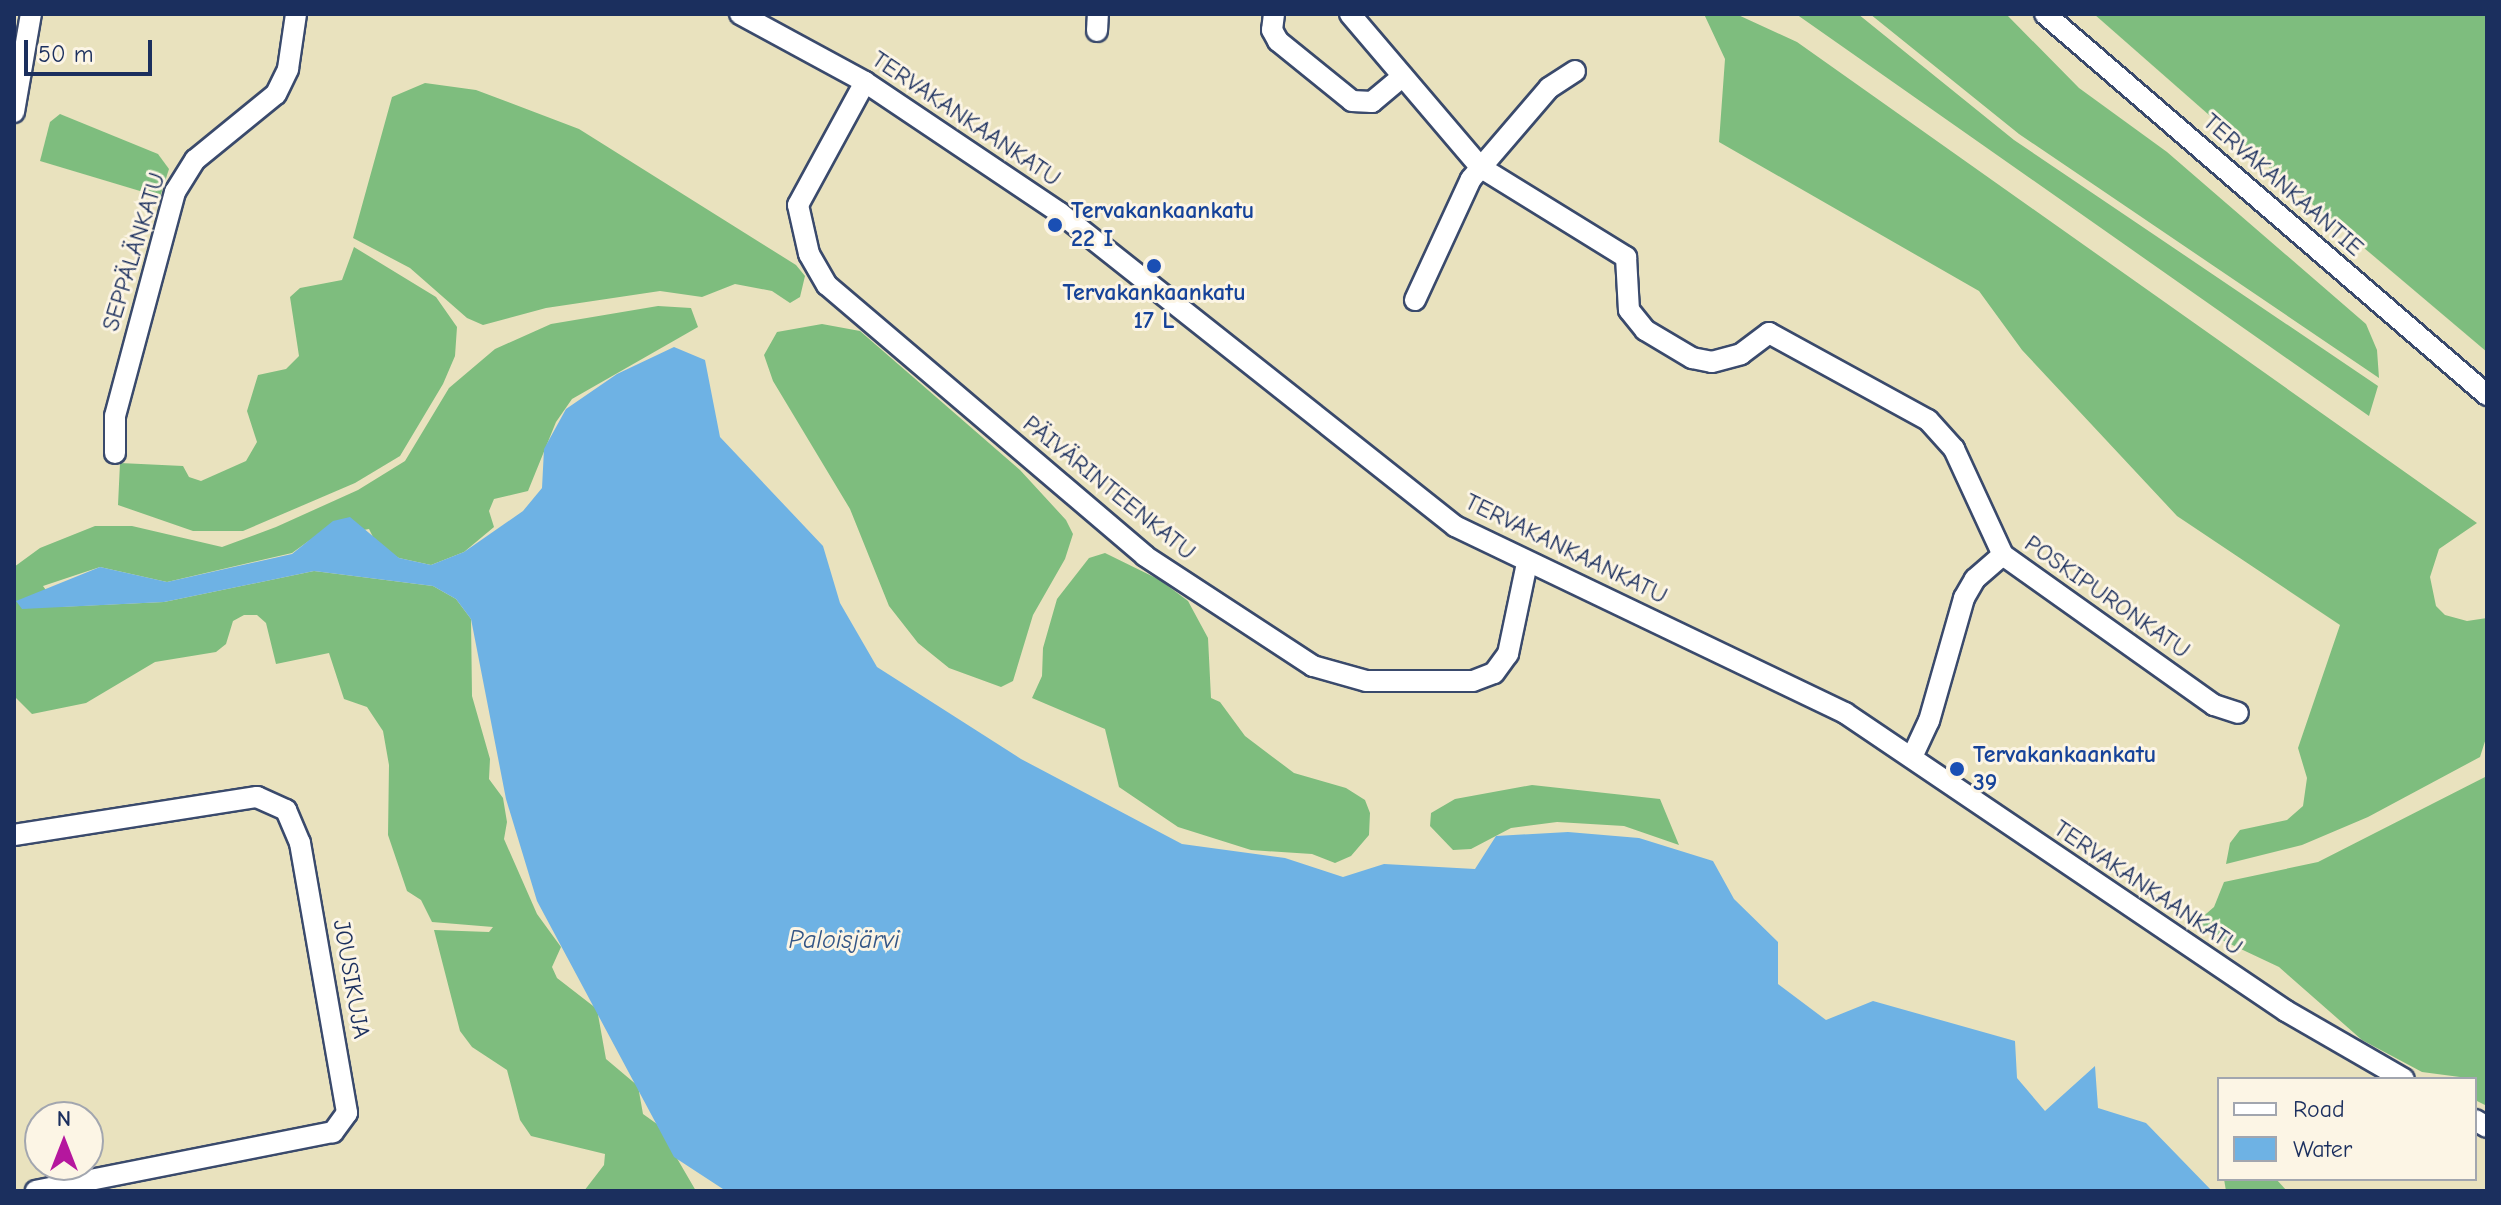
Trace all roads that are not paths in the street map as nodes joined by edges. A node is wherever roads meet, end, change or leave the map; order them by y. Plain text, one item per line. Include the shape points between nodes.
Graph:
1 (31, 14) edge
2 (296, 14) edge
3 (740, 14) edge
4 (1274, 14) edge
5 (1350, 14) edge
6 (2045, 14) edge
7 (1575, 71) dead end
8 (1403, 76) junction
9 (865, 82) junction
10 (14, 112) edge
11 (1480, 167) junction
12 (1415, 300) dead end
13 (2487, 395) edge
14 (115, 453) dead end
15 (2003, 555) junction
16 (1527, 563) junction
17 (2238, 713) dead end
18 (1912, 757) junction
19 (14, 835) edge
20 (2401, 1077) edge
21 (36, 1191) edge

1 - 10 street
2 - 14 street, SEPPÄLÄNKATU via 288,69 276,94 195,160 175,192 115,416
3 - 9 street, TERVAKANKAANKATU
4 - 8 street via 1272,30 1278,41 1352,101 1372,102
5 - 8 street, POSKIPURONKATU
6 - 13 street, TERVAKANKAANTIE
7 - 11 street via 1549,88
8 - 11 street, POSKIPURONKATU
9 - 16 street, TERVAKANKAANKATU via 1060,213 1419,501
9 - 16 street, PÄIVÄRINTEENKATU via 798,205 801,233 827,285 1145,556 1313,666 1366,681 1473,681 1494,673 1508,654
11 - 12 street
11 - 15 street, POSKIPURONKATU via 1626,257 1631,316 1692,358 1731,358 1769,333 1928,420 1954,449
15 - 17 street, POSKIPURONKATU via 2214,705
15 - 18 street via 1975,579 1964,598 1929,721
16 - 18 street, TERVAKANKAANKATU via 1777,677
18 - 20 street, TERVAKANKAANKATU via 2286,1011
19 - 21 street, JOUSIKUJA via 257,797 286,810 300,843 347,1113 333,1132

